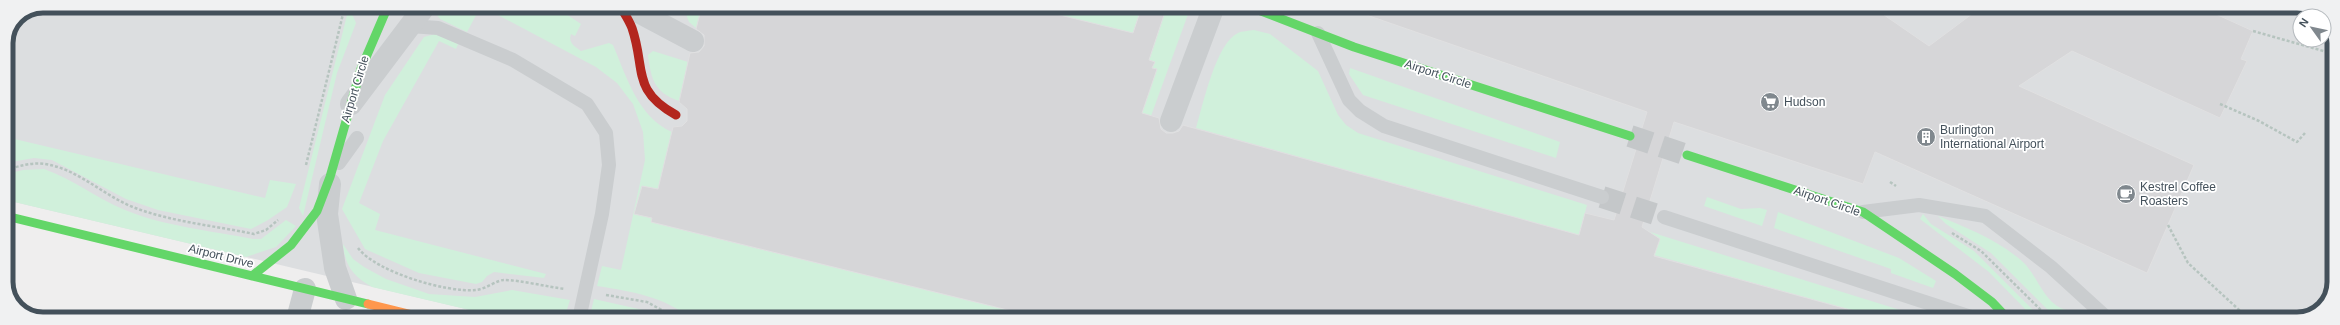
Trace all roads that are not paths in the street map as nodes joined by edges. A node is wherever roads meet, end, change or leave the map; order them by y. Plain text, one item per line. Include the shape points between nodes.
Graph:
1 (384, 13) edge
2 (420, 13) edge
3 (624, 13) edge
4 (640, 13) edge
5 (1211, 13) edge
6 (1266, 13) edge
7 (410, 26) junction
8 (1318, 33) junction
9 (693, 41) dead end
10 (349, 106) junction
11 (676, 115) dead end
12 (1171, 121) dead end
13 (1630, 136) tunnel mouth
14 (357, 138) dead end
15 (1687, 155) tunnel mouth
16 (331, 175) junction
17 (1602, 197) tunnel mouth
18 (1863, 212) junction
19 (1664, 217) tunnel mouth
20 (13, 218) edge
21 (252, 276) junction
22 (305, 289) junction
23 (346, 299) junction
24 (299, 312) edge
25 (400, 312) edge
26 (581, 312) edge
27 (1956, 312) edge
28 (2001, 312) edge
29 (2100, 312) edge

1 - 10 street, Airport Circle via 372,35
2 - 7 street
3 - 11 street via 632,28 642,82 653,101 663,110
4 - 9 street
5 - 12 street
6 - 8 street, Airport Circle
7 - 10 street
7 - 26 lane via 438,28 513,60 587,104 606,133 609,165 595,248
8 - 13 street, Airport Circle via 1354,47
8 - 17 lane via 1349,100 1360,111 1384,126
10 - 16 street, Airport Circle
14 - 16 lane
15 - 18 street, Airport Circle
16 - 21 street, Airport Circle via 315,214 297,240
16 - 23 street, Airport Circle via 327,214 335,268
18 - 28 street, Airport Circle via 1955,274
18 - 29 lane via 1919,205 1985,216 2051,267
19 - 27 lane
20 - 21 street, Airport Drive
21 - 22 street, Airport Drive
22 - 23 street, Airport Drive
22 - 24 street
23 - 25 street, Airport Drive

